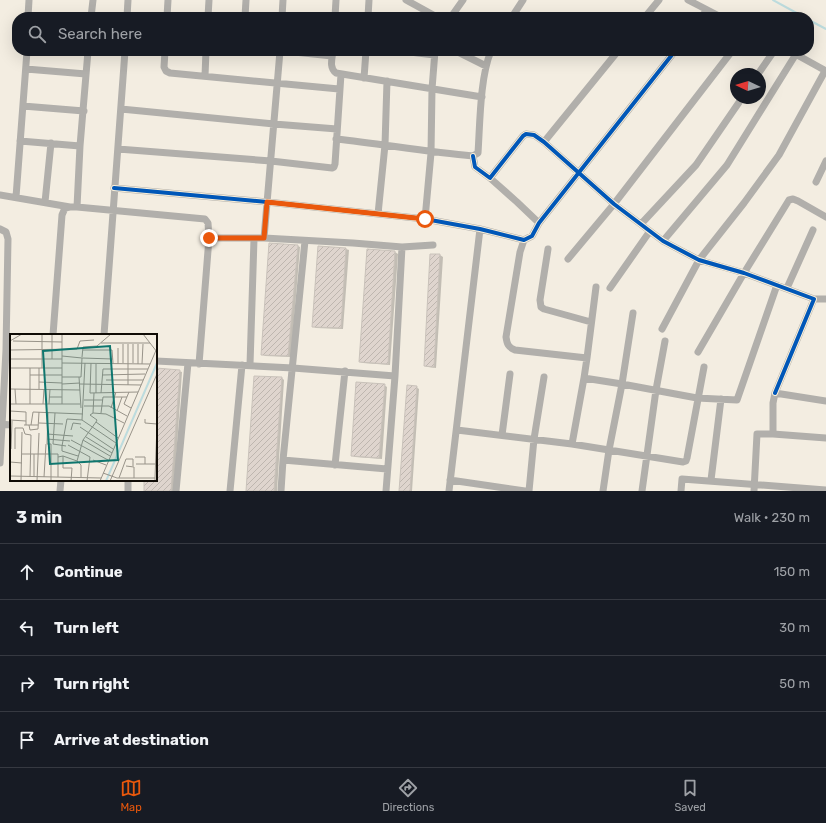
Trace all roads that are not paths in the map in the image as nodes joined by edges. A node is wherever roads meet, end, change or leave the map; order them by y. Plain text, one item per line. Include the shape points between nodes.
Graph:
1 (29, 0) edge
2 (93, 0) edge
3 (128, 0) edge
4 (168, 0) edge
5 (209, 0) edge
6 (246, 0) edge
7 (283, 0) edge
8 (336, 0) edge
9 (369, 0) edge
10 (406, 0) edge
11 (463, 0) edge
12 (523, 0) edge
13 (659, 0) edge
14 (688, 0) edge
15 (707, 10) joint
16 (28, 12) edge
17 (92, 12) edge
18 (127, 12) edge
19 (167, 12) edge
20 (208, 12) edge
21 (245, 12) edge
22 (282, 12) edge
23 (335, 12) edge
24 (368, 12) edge
25 (428, 12) edge
26 (455, 12) edge
27 (515, 12) edge
28 (649, 12) edge
29 (711, 12) edge
30 (27, 56) edge
31 (88, 56) edge
32 (125, 56) edge
33 (165, 56) edge
34 (206, 56) edge
35 (280, 56) edge
36 (333, 56) edge
37 (366, 56) edge
38 (434, 56) edge
39 (466, 56) edge
40 (489, 56) edge
41 (614, 56) edge
42 (671, 56) edge
43 (728, 56) edge
44 (771, 56) edge
45 (791, 56) edge
46 (798, 56) edge
47 (486, 66) junction
48 (762, 68) edge
49 (26, 69) junction
50 (826, 71) edge
51 (86, 74) junction
52 (341, 74) junction
53 (205, 76) junction
54 (364, 78) junction
55 (387, 81) junction
56 (277, 83) junction
57 (339, 89) junction
58 (432, 89) junction
59 (482, 97) junction
60 (738, 104) edge
61 (23, 106) junction
62 (121, 108) junction
63 (84, 111) junction
64 (274, 124) junction
65 (337, 129) junction
66 (336, 139) junction
67 (20, 141) junction
68 (544, 142) junction
69 (51, 143) junction
70 (385, 145) junction
71 (80, 146) junction
72 (118, 149) junction
73 (431, 152) junction
74 (473, 156) junction
75 (271, 161) junction
76 (826, 161) edge
77 (579, 173) junction
78 (490, 178) junction
79 (816, 182) dead end
80 (114, 188) junction
81 (0, 195) edge
82 (16, 197) junction
83 (45, 202) junction
84 (267, 202) junction
85 (614, 204) junction
86 (74, 207) junction
87 (112, 210) junction
88 (378, 214) junction
89 (826, 217) edge
90 (425, 219) junction
91 (539, 223) junction
92 (641, 224) junction
93 (0, 229) edge
94 (480, 229) junction
95 (813, 230) dead end
96 (650, 231) junction
97 (209, 238) junction
98 (264, 238) junction
99 (254, 239) junction
100 (524, 240) junction
101 (306, 241) junction
102 (663, 241) junction
103 (433, 245) dead end
104 (402, 247) junction
105 (548, 250) dead end
106 (568, 259) dead end
107 (699, 260) junction
108 (744, 273) junction
109 (778, 285) junction
110 (596, 287) dead end
111 (610, 288) dead end
112 (787, 288) junction
113 (814, 299) junction
114 (826, 299) edge
115 (633, 313) dead end
116 (591, 322) junction
117 (662, 329) dead end
118 (53, 334) edge
119 (104, 334) edge
120 (665, 341) dead end
121 (6, 350) edge
122 (698, 352) dead end
123 (587, 358) junction
124 (157, 361) edge
125 (188, 363) junction
126 (199, 364) junction
127 (246, 365) junction
128 (704, 367) dead end
129 (293, 368) junction
130 (345, 371) junction
131 (510, 374) dead end
132 (395, 376) junction
133 (544, 377) dead end
134 (584, 378) junction
135 (622, 384) junction
136 (656, 390) junction
137 (774, 393) junction
138 (697, 398) junction
139 (721, 399) junction
140 (826, 401) edge
141 (1, 424) edge
142 (456, 430) junction
143 (773, 434) junction
144 (502, 435) junction
145 (826, 438) edge
146 (534, 439) junction
147 (572, 444) junction
148 (609, 450) junction
149 (646, 456) junction
150 (283, 460) junction
151 (0, 463) edge
152 (336, 465) junction
153 (387, 470) junction
154 (450, 480) junction
155 (711, 480) junction
156 (61, 481) edge
157 (754, 488) edge
158 (826, 490) edge
159 (60, 491) edge
160 (176, 491) edge
161 (230, 491) edge
162 (281, 491) edge
163 (386, 491) edge
164 (449, 491) edge
165 (525, 491) edge
166 (529, 491) edge
167 (604, 491) edge
168 (642, 491) edge
169 (680, 491) edge

1 - 16 street
2 - 17 street
3 - 18 street
4 - 19 street
5 - 20 street
6 - 21 street
7 - 22 street
8 - 23 street
9 - 24 street
10 - 25 street
11 - 26 street
12 - 27 street
13 - 28 street
14 - 15 street
15 - 29 street
30 - 49 street
31 - 51 street
32 - 62 street
33 - 53 street via 164,67 170,73
34 - 53 street
35 - 56 street
36 - 52 street via 333,70
37 - 54 street
38 - 58 street
39 - 47 street
40 - 47 street
41 - 68 street
42 - 77 street
43 - 85 street
44 - 48 street
45 - 102 street via 731,160
46 - 50 street
47 - 59 street
49 - 51 street
49 - 61 street
50 - 107 street via 779,155
51 - 63 street
52 - 54 street
52 - 57 street
53 - 56 street
54 - 55 street
55 - 58 street
55 - 70 street
56 - 57 street
56 - 64 street
57 - 65 street
58 - 59 street
58 - 73 street
59 - 74 street via 478,153
60 - 92 street via 696,165
61 - 63 street
61 - 67 street
62 - 64 street
62 - 72 street
63 - 71 street
64 - 65 street
64 - 75 street
65 - 66 street
66 - 70 street
66 - 75 street via 335,164 332,168
67 - 69 street
67 - 82 street
68 - 77 street
68 - 78 street via 534,135 526,134
69 - 71 street
69 - 83 street
70 - 73 street
70 - 88 street
71 - 86 street
72 - 75 street
72 - 80 street
73 - 74 street
73 - 90 street
74 - 78 street via 475,167
75 - 84 street
76 - 79 street
77 - 85 street
77 - 91 street
78 - 91 street
80 - 84 street
80 - 87 street
81 - 82 street
82 - 83 street
83 - 86 street
84 - 88 street
84 - 98 street
85 - 92 street
85 - 106 street
86 - 87 street
86 - 118 street via 65,208 62,215
87 - 97 street via 205,219 208,223
87 - 119 street
88 - 90 street
89 - 108 street via 798,201 789,200
90 - 94 street
91 - 100 street via 532,236
92 - 96 street
93 - 121 street via 6,232 8,239
94 - 100 street
94 - 142 street
95 - 112 street
96 - 102 street
96 - 111 street
97 - 99 street
97 - 126 street
98 - 99 street
98 - 101 street
99 - 127 street
100 - 123 street via 506,337 507,344 515,350
101 - 104 street
101 - 129 street
102 - 107 street
103 - 104 street
104 - 132 street
105 - 116 street via 541,307
107 - 108 street
107 - 117 street
108 - 109 street
108 - 122 street
109 - 112 street
109 - 139 street via 737,400
110 - 116 street
112 - 113 street
113 - 114 street
113 - 137 street
115 - 135 street
116 - 123 street
120 - 136 street
121 - 141 street
123 - 134 street
124 - 125 street
125 - 126 street
125 - 160 street
126 - 127 street
127 - 129 street
127 - 161 street
128 - 138 street
129 - 130 street
129 - 150 street
130 - 132 street
130 - 152 street
131 - 144 street
132 - 153 street
133 - 146 street
134 - 135 street
134 - 147 street
135 - 136 street
135 - 148 street
136 - 138 street
136 - 149 street
137 - 140 street
137 - 143 street
138 - 139 street
138 - 149 street via 686,461
139 - 155 street
141 - 151 street
142 - 144 street
142 - 154 street
143 - 145 street
143 - 157 street via 758,434
144 - 146 street
146 - 147 street
146 - 166 street
147 - 148 street
148 - 149 street
148 - 167 street
149 - 168 street
150 - 152 street
150 - 162 street
152 - 153 street
153 - 163 street
154 - 164 street
154 - 165 street
155 - 157 street
155 - 169 street via 682,479
156 - 159 street
157 - 158 street

